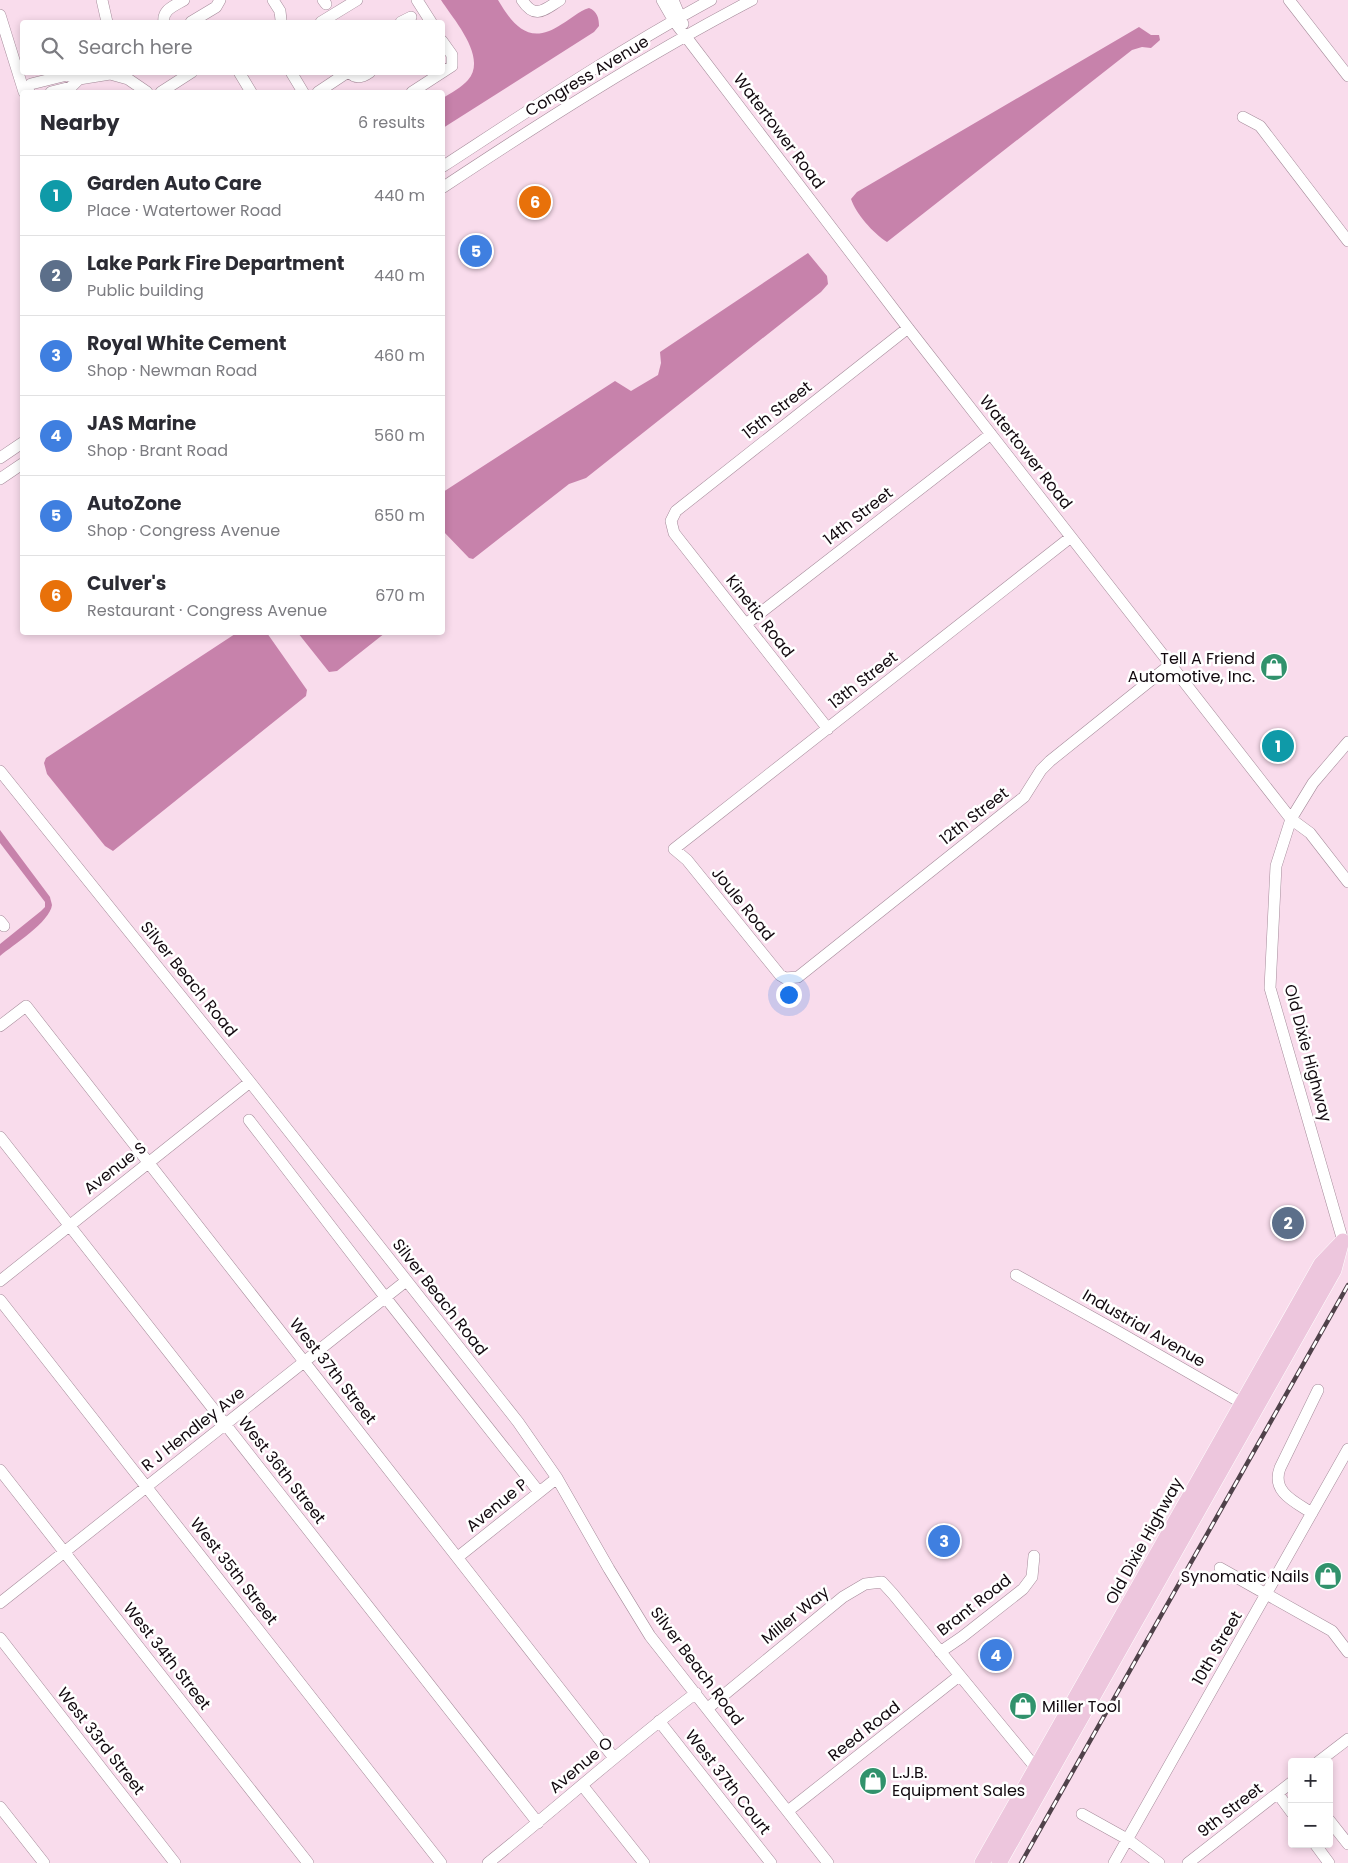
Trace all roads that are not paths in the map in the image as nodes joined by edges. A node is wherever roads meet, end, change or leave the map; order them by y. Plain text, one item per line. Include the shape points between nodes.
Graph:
1 (102, 0) edge
2 (184, 0) edge
3 (227, 0) edge
4 (273, 0) edge
5 (357, 0) edge
6 (417, 0) edge
7 (522, 0) edge
8 (560, 0) edge
9 (662, 0) edge
10 (673, 0) edge
11 (711, 0) edge
12 (752, 0) edge
13 (1289, 0) edge
14 (218, 4) edge
15 (0, 15) edge
16 (678, 19) junction
17 (107, 20) edge
18 (164, 20) edge
19 (194, 20) edge
20 (280, 20) edge
21 (324, 20) edge
22 (430, 20) edge
23 (685, 35) junction
24 (445, 44) edge
25 (445, 71) edge
26 (67, 75) edge
27 (67, 75) edge
28 (104, 75) edge
29 (120, 75) edge
30 (187, 75) edge
31 (241, 75) edge
32 (293, 75) edge
33 (344, 75) edge
34 (353, 75) edge
35 (366, 75) edge
36 (438, 75) edge
37 (1348, 76) edge
38 (79, 79) junction
39 (24, 90) edge
40 (26, 90) edge
41 (59, 90) edge
42 (145, 90) edge
43 (163, 90) edge
44 (249, 90) edge
45 (302, 90) edge
46 (321, 90) edge
47 (415, 90) edge
48 (1242, 117) dead end
49 (445, 165) edge
50 (445, 186) edge
51 (1348, 241) edge
52 (908, 328) junction
53 (991, 434) junction
54 (20, 444) edge
55 (0, 458) edge
56 (20, 465) edge
57 (0, 479) edge
58 (671, 521) joint
59 (1071, 537) junction
60 (746, 624) junction
61 (1171, 664) junction
62 (828, 729) junction
63 (1348, 742) edge
64 (0, 771) edge
65 (1290, 819) junction
66 (674, 849) joint
67 (1348, 882) edge
68 (785, 978) joint
69 (0, 1026) edge
70 (250, 1082) junction
71 (249, 1120) dead end
72 (0, 1137) edge
73 (149, 1162) junction
74 (70, 1225) junction
75 (1346, 1241) edge
76 (1016, 1275) dead end
77 (0, 1280) edge
78 (406, 1280) junction
79 (385, 1297) junction
80 (0, 1300) edge
81 (305, 1361) junction
82 (1318, 1390) dead end
83 (1248, 1407) junction
84 (225, 1424) junction
85 (1346, 1458) edge
86 (0, 1470) edge
87 (557, 1478) junction
88 (147, 1486) junction
89 (540, 1492) junction
90 (1312, 1513) junction
91 (64, 1552) junction
92 (1034, 1556) dead end
93 (458, 1557) junction
94 (1220, 1568) dead end
95 (1266, 1594) junction
96 (0, 1603) edge
97 (0, 1638) edge
98 (940, 1652) junction
99 (1348, 1652) edge
100 (959, 1676) junction
101 (696, 1693) junction
102 (708, 1708) junction
103 (659, 1721) junction
104 (1348, 1739) edge
105 (614, 1758) junction
106 (1323, 1758) edge
107 (1036, 1768) junction
108 (1046, 1780) junction
109 (582, 1784) junction
110 (1288, 1785) edge
111 (1278, 1794) junction
112 (0, 1807) edge
113 (1288, 1808) edge
114 (788, 1811) junction
115 (1082, 1814) dead end
116 (538, 1823) junction
117 (1333, 1825) edge
118 (1127, 1839) junction
119 (1348, 1844) edge
120 (1318, 1848) edge
121 (496, 1861) edge
122 (44, 1863) edge
123 (176, 1863) edge
124 (308, 1863) edge
125 (441, 1863) edge
126 (644, 1863) edge
127 (771, 1863) edge
128 (828, 1863) edge
129 (982, 1863) edge
130 (999, 1863) edge
131 (1114, 1863) edge
132 (1159, 1863) edge
133 (1188, 1863) edge
134 (1329, 1863) edge

1 - 17 street
2 - 18 street via 166,10
3 - 14 street
4 - 20 street via 280,11
5 - 21 street
6 - 22 street
7 - 8 street via 534,12
9 - 16 street
10 - 16 street
11 - 16 street, Congress Avenue
12 - 23 street, Congress Avenue
13 - 37 street
14 - 19 street
15 - 39 street
16 - 23 street
16 - 49 street, Congress Avenue
23 - 50 street, Congress Avenue via 544,120
23 - 52 street, Watertower Road
24 - 25 street via 453,63
26 - 38 street
27 - 40 street via 31,84
28 - 38 street
29 - 42 street
30 - 43 street
31 - 44 street
32 - 45 street
33 - 46 street
34 - 35 street
36 - 47 street
38 - 41 street via 71,87
48 - 51 street via 1260,126
52 - 53 street, Watertower Road
52 - 58 street, 15th Street via 676,511
53 - 59 street, Watertower Road
53 - 60 street, 14th Street
54 - 55 street
56 - 57 street
58 - 60 street, Kinetic Road via 674,533
59 - 61 street, Watertower Road
59 - 62 street, 13th Street
60 - 62 street, Kinetic Road
61 - 65 street, Watertower Road
61 - 68 street, 12th Street via 1050,761 1024,797 798,977
62 - 66 street, 13th Street
63 - 65 street, Old Dixie Highway via 1313,783
64 - 70 street, Silver Beach Road
65 - 67 street, Watertower Road via 1310,833
65 - 75 street, Old Dixie Highway via 1276,866 1270,988
66 - 68 street, Joule Road via 687,860 775,970
69 - 73 street, West 37th Street via 26,1006
70 - 73 street, Avenue S
70 - 78 street, Silver Beach Road
71 - 79 street
72 - 74 street, West 36th Street
73 - 74 street, Avenue S
73 - 81 street, West 37th Street
74 - 77 street, Avenue S
74 - 84 street, West 36th Street
75 - 83 main road, Old Dixie Highway via 1321,1264
76 - 83 street, Industrial Avenue
78 - 79 street, R J Hendley Ave
78 - 87 street, Silver Beach Road via 518,1422
79 - 81 street, R J Hendley Ave
79 - 89 street
80 - 88 street, West 35th Street
81 - 84 street, R J Hendley Ave
81 - 93 street, West 37th Street
82 - 90 street via 1280,1468 1277,1481 1282,1492
83 - 107 main road, Old Dixie Highway
83 - 108 main road, Old Dixie Highway
84 - 88 street, R J Hendley Ave
84 - 116 street, West 36th Street
85 - 90 street, 10th Street
86 - 91 street, West 34th Street
87 - 89 street, Avenue P
87 - 101 street, Silver Beach Road via 650,1636
88 - 91 street, R J Hendley Ave
88 - 125 street, West 35th Street
89 - 93 street, Avenue P
90 - 95 street, 10th Street
91 - 96 street, R J Hendley Ave
91 - 124 street, West 34th Street
92 - 98 street, Brant Road via 1032,1577 1023,1589
93 - 105 street, West 37th Street
94 - 95 street
95 - 99 street via 1332,1631
95 - 118 street, 10th Street
97 - 123 street, West 33rd Street
98 - 100 street
98 - 102 street, Miller Way via 882,1582 865,1584 843,1597
100 - 107 street
100 - 114 street, Reed Road
101 - 102 street, Silver Beach Road
101 - 103 street, Avenue O
102 - 114 street, Silver Beach Road
103 - 105 street, Avenue O
103 - 127 street, West 37th Court
104 - 106 street
105 - 109 street, Avenue O
107 - 108 street
107 - 129 main road, Old Dixie Highway
108 - 130 main road, Old Dixie Highway
109 - 116 street, Avenue O
109 - 126 street
110 - 111 street, 9th Street
111 - 113 street
111 - 133 street, 9th Street
112 - 122 street
114 - 128 street, Silver Beach Road
115 - 118 street
116 - 121 street, Avenue O
117 - 119 street
118 - 131 street, 10th Street
118 - 132 street
120 - 134 street

